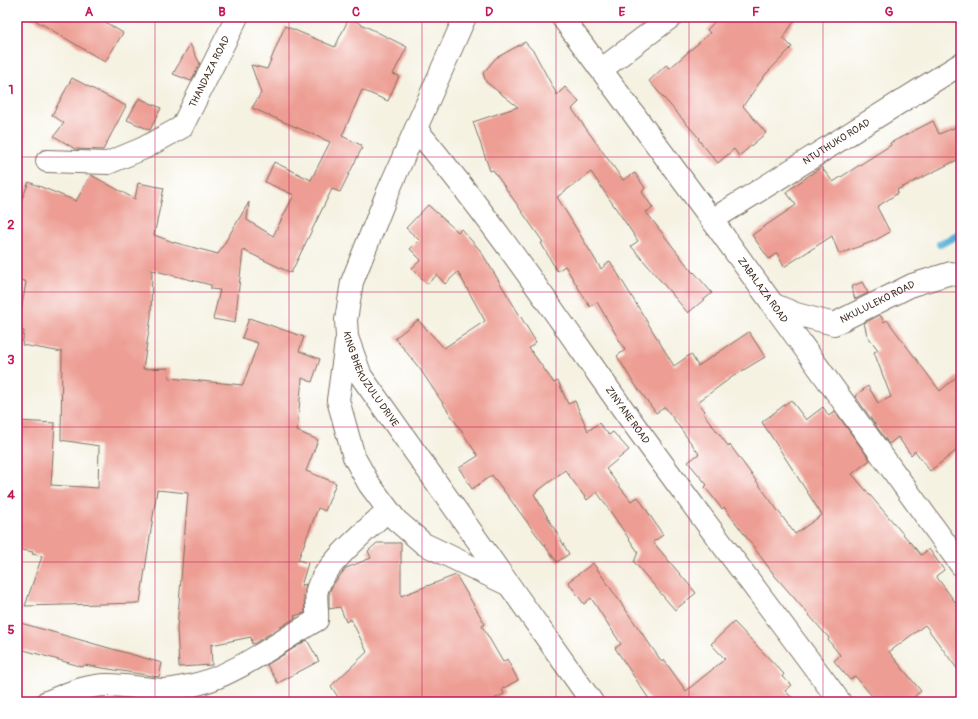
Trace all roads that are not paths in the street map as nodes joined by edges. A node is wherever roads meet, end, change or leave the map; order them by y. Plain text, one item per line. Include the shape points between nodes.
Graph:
1 (237, 17) edge
2 (465, 17) edge
3 (562, 17) edge
4 (671, 17) edge
5 (961, 64) edge
6 (602, 69) junction
7 (416, 129) junction
8 (47, 161) dead end
9 (712, 220) junction
10 (961, 276) edge
11 (772, 304) junction
12 (347, 337) junction
13 (388, 510) junction
14 (961, 565) edge
15 (508, 584) junction
16 (154, 695) edge
17 (47, 702) edge
18 (592, 702) edge
19 (840, 702) edge

1 - 8 street, THANDAZA ROAD via 182,127 144,148 108,163
2 - 7 street, KING BHEKUZULU DRIVE
3 - 6 street, ZABALAZA ROAD
4 - 6 street
5 - 9 street, NTUTHUKO ROAD
6 - 9 street, ZABALAZA ROAD
7 - 12 street, KING BHEKUZULU DRIVE via 352,282 346,320
7 - 19 street, ZINYANE ROAD via 464,187 527,272 626,413
9 - 11 street, ZABALAZA ROAD
10 - 11 street, NKULULEKO ROAD via 951,273 912,285 834,324 796,314
11 - 14 street, ZABALAZA ROAD
12 - 13 street via 338,400 354,457
12 - 15 street, KING BHEKUZULU DRIVE via 361,376
13 - 15 street via 424,544
13 - 16 street via 321,579 316,591 317,620 222,675
15 - 18 street, KING BHEKUZULU DRIVE
16 - 17 street via 108,685 79,689

